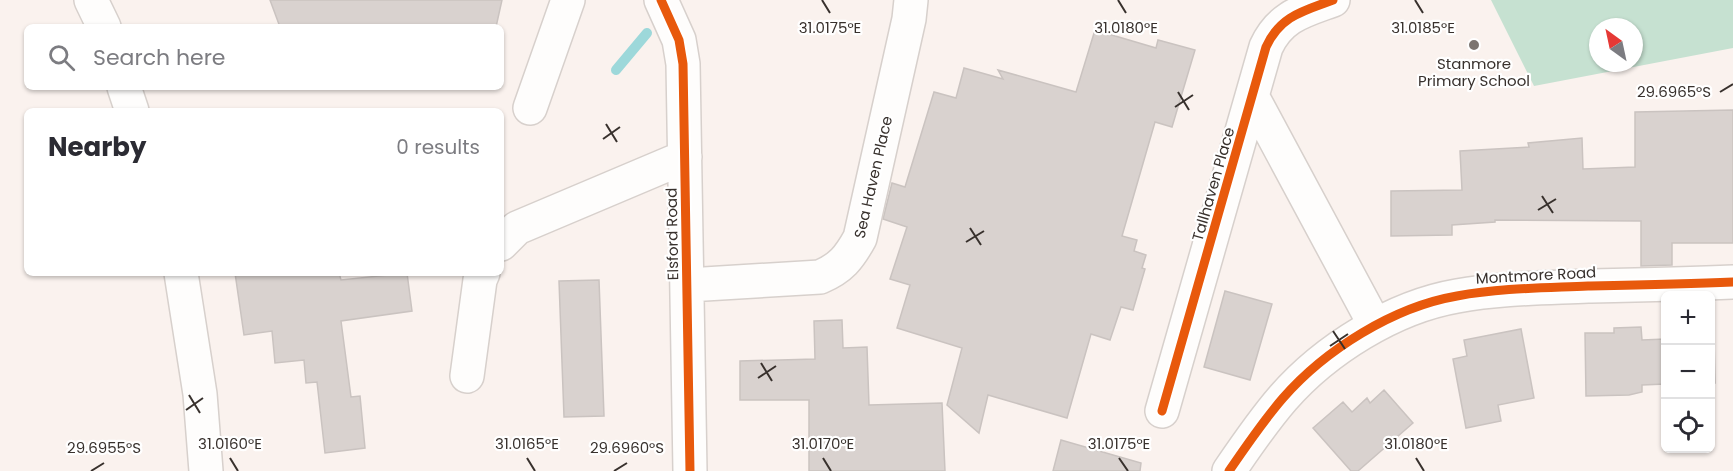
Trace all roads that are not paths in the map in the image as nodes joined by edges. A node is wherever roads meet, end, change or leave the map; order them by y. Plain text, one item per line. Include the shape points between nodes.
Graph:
1 (91, 0) edge
2 (568, 0) edge
3 (661, 0) edge
4 (911, 0) edge
5 (1333, 0) edge
6 (103, 24) edge
7 (125, 90) edge
8 (1252, 98) junction
9 (131, 108) edge
10 (530, 108) dead end
11 (685, 157) junction
12 (504, 241) edge
13 (181, 276) edge
14 (482, 276) edge
15 (1733, 282) edge
16 (688, 285) junction
17 (1374, 326) junction
18 (467, 376) dead end
19 (1162, 411) dead end
20 (206, 471) edge
21 (690, 471) edge
22 (1229, 471) edge

1 - 6 street
2 - 10 street
3 - 11 street, Elsford Road via 679,40 683,64
4 - 16 street, Sea Haven Place via 860,238 851,255 837,270 820,277
5 - 8 street, Tallhaven Place via 1299,13 1273,32
7 - 9 street
8 - 17 street
8 - 19 street, Tallhaven Place
11 - 12 street via 517,228
11 - 16 street, Elsford Road
13 - 20 street via 200,394
14 - 18 street
15 - 17 street, Montmore Road via 1504,289 1454,296
16 - 21 street, Elsford Road
17 - 22 street, Montmore Road via 1350,340 1284,397

